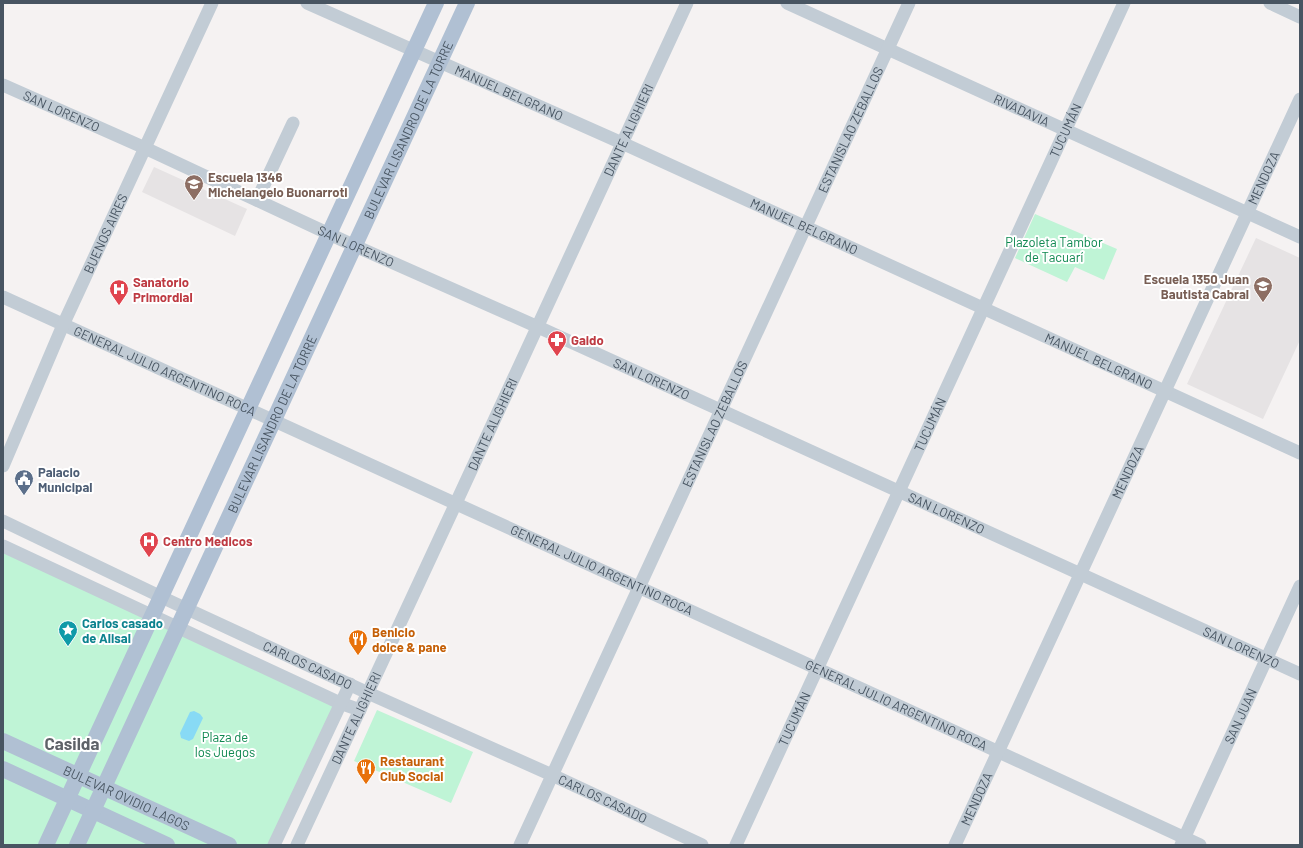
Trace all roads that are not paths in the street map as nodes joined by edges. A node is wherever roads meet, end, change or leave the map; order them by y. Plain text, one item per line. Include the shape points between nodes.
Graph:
1 (212, 3) edge
2 (307, 3) edge
3 (436, 3) edge
4 (468, 3) edge
5 (687, 3) edge
6 (787, 3) edge
7 (909, 3) edge
8 (1124, 3) edge
9 (1270, 3) edge
10 (1300, 17) edge
11 (888, 49) junction
12 (414, 50) junction
13 (440, 62) junction
14 (3, 85) edge
15 (1300, 99) edge
16 (293, 123) dead end
17 (1066, 130) junction
18 (622, 143) junction
19 (145, 148) junction
20 (257, 200) junction
21 (1248, 213) junction
22 (806, 228) junction
23 (329, 234) junction
24 (1300, 237) edge
25 (355, 246) junction
26 (3, 297) edge
27 (983, 309) junction
28 (63, 324) junction
29 (538, 327) junction
30 (1165, 392) junction
31 (247, 409) junction
32 (721, 411) junction
33 (274, 421) junction
34 (1300, 453) edge
35 (3, 466) edge
36 (900, 491) junction
37 (456, 503) junction
38 (3, 521) edge
39 (3, 546) edge
40 (1081, 575) junction
41 (1300, 586) edge
42 (640, 588) junction
43 (161, 596) junction
44 (186, 608) junction
45 (152, 615) junction
46 (177, 628) junction
47 (1266, 659) junction
48 (818, 669) junction
49 (1300, 674) edge
50 (350, 684) junction
51 (368, 693) junction
52 (340, 703) junction
53 (360, 710) junction
54 (3, 741) edge
55 (999, 752) junction
56 (3, 769) edge
57 (78, 775) junction
58 (552, 775) junction
59 (104, 787) junction
60 (67, 798) junction
61 (93, 810) junction
62 (1183, 841) edge
63 (46, 845) edge
64 (77, 845) edge
65 (167, 845) edge
66 (229, 845) edge
67 (274, 845) edge
68 (297, 845) edge
69 (520, 845) edge
70 (702, 845) edge
71 (736, 845) edge
72 (955, 845) edge
73 (1200, 845) edge

1 - 19 street, BUENOS AIRES
2 - 12 street, MANUEL BELGRANO
3 - 12 main road
4 - 13 main road, BULEVAR LISANDRO DE LA TORRE
5 - 18 street, DANTE ALIGHIERI
6 - 11 street, RIVADAVIA
7 - 11 street, ESTANISLAO ZEBALLOS
8 - 17 street, TUCUMÁN
9 - 10 street
11 - 17 street, RIVADAVIA
11 - 22 street, ESTANISLAO ZEBALLOS
12 - 13 street, MANUEL BELGRANO
12 - 23 main road
13 - 18 street, MANUEL BELGRANO
13 - 25 main road, BULEVAR LISANDRO DE LA TORRE
14 - 19 street, SAN LORENZO
15 - 21 street, MENDOZA
16 - 20 street
17 - 21 street, RIVADAVIA
17 - 27 street, TUCUMÁN
18 - 22 street, MANUEL BELGRANO
18 - 29 street, DANTE ALIGHIERI
19 - 20 street, SAN LORENZO
19 - 28 street, BUENOS AIRES
20 - 23 street, SAN LORENZO
21 - 24 street, RIVADAVIA
21 - 30 street, MENDOZA
22 - 27 street, MANUEL BELGRANO
22 - 32 street, ESTANISLAO ZEBALLOS
23 - 25 street, SAN LORENZO
23 - 31 main road
25 - 29 street, SAN LORENZO
25 - 33 main road, BULEVAR LISANDRO DE LA TORRE
26 - 28 street, GENERAL JULIO ARGENTINO ROCA
27 - 30 street, MANUEL BELGRANO
27 - 36 street, TUCUMÁN
28 - 31 street, GENERAL JULIO ARGENTINO ROCA
28 - 35 street, BUENOS AIRES
29 - 32 street, SAN LORENZO
29 - 37 street, DANTE ALIGHIERI
30 - 34 street, MANUEL BELGRANO
30 - 40 street, MENDOZA
31 - 33 street, GENERAL JULIO ARGENTINO ROCA
31 - 43 main road
32 - 36 street, SAN LORENZO
32 - 42 street, ESTANISLAO ZEBALLOS
33 - 37 street, GENERAL JULIO ARGENTINO ROCA
33 - 44 main road, BULEVAR LISANDRO DE LA TORRE
36 - 40 street, SAN LORENZO
36 - 48 street, TUCUMÁN
37 - 42 street, GENERAL JULIO ARGENTINO ROCA
37 - 51 street, DANTE ALIGHIERI
38 - 43 street, CARLOS CASADO
39 - 45 street, CARLOS CASADO
40 - 47 street, SAN LORENZO
40 - 55 street, MENDOZA
41 - 47 street, SAN JUAN
42 - 48 street, GENERAL JULIO ARGENTINO ROCA
42 - 58 street, ESTANISLAO ZEBALLOS
43 - 44 street, CARLOS CASADO
43 - 45 main road
44 - 46 main road, BULEVAR LISANDRO DE LA TORRE
44 - 50 street, CARLOS CASADO
45 - 46 street, CARLOS CASADO
45 - 57 main road
46 - 52 street, CARLOS CASADO
46 - 59 main road, BULEVAR LISANDRO DE LA TORRE
47 - 49 street, SAN LORENZO
47 - 62 street, SAN JUAN
48 - 55 street, GENERAL JULIO ARGENTINO ROCA
48 - 71 street, TUCUMÁN
50 - 51 street, CARLOS CASADO
50 - 52 street, DANTE ALIGHIERI
51 - 53 street, DANTE ALIGHIERI
51 - 58 street, CARLOS CASADO
52 - 53 street, CARLOS CASADO
52 - 67 street, DANTE ALIGHIERI
53 - 68 street, DANTE ALIGHIERI
54 - 57 main road, BULEVAR OVIDIO LAGOS
55 - 62 street, GENERAL JULIO ARGENTINO ROCA
55 - 72 street, MENDOZA
56 - 60 main road, BULEVAR OVIDIO LAGOS
57 - 59 main road, BULEVAR OVIDIO LAGOS
57 - 60 main road
58 - 69 street, ESTANISLAO ZEBALLOS
58 - 70 street, CARLOS CASADO
59 - 61 main road, BULEVAR LISANDRO DE LA TORRE
59 - 66 main road, BULEVAR OVIDIO LAGOS
60 - 61 main road, BULEVAR OVIDIO LAGOS
60 - 63 main road
61 - 64 main road, BULEVAR LISANDRO DE LA TORRE
61 - 65 main road, BULEVAR OVIDIO LAGOS
62 - 73 street, GENERAL JULIO ARGENTINO ROCA

